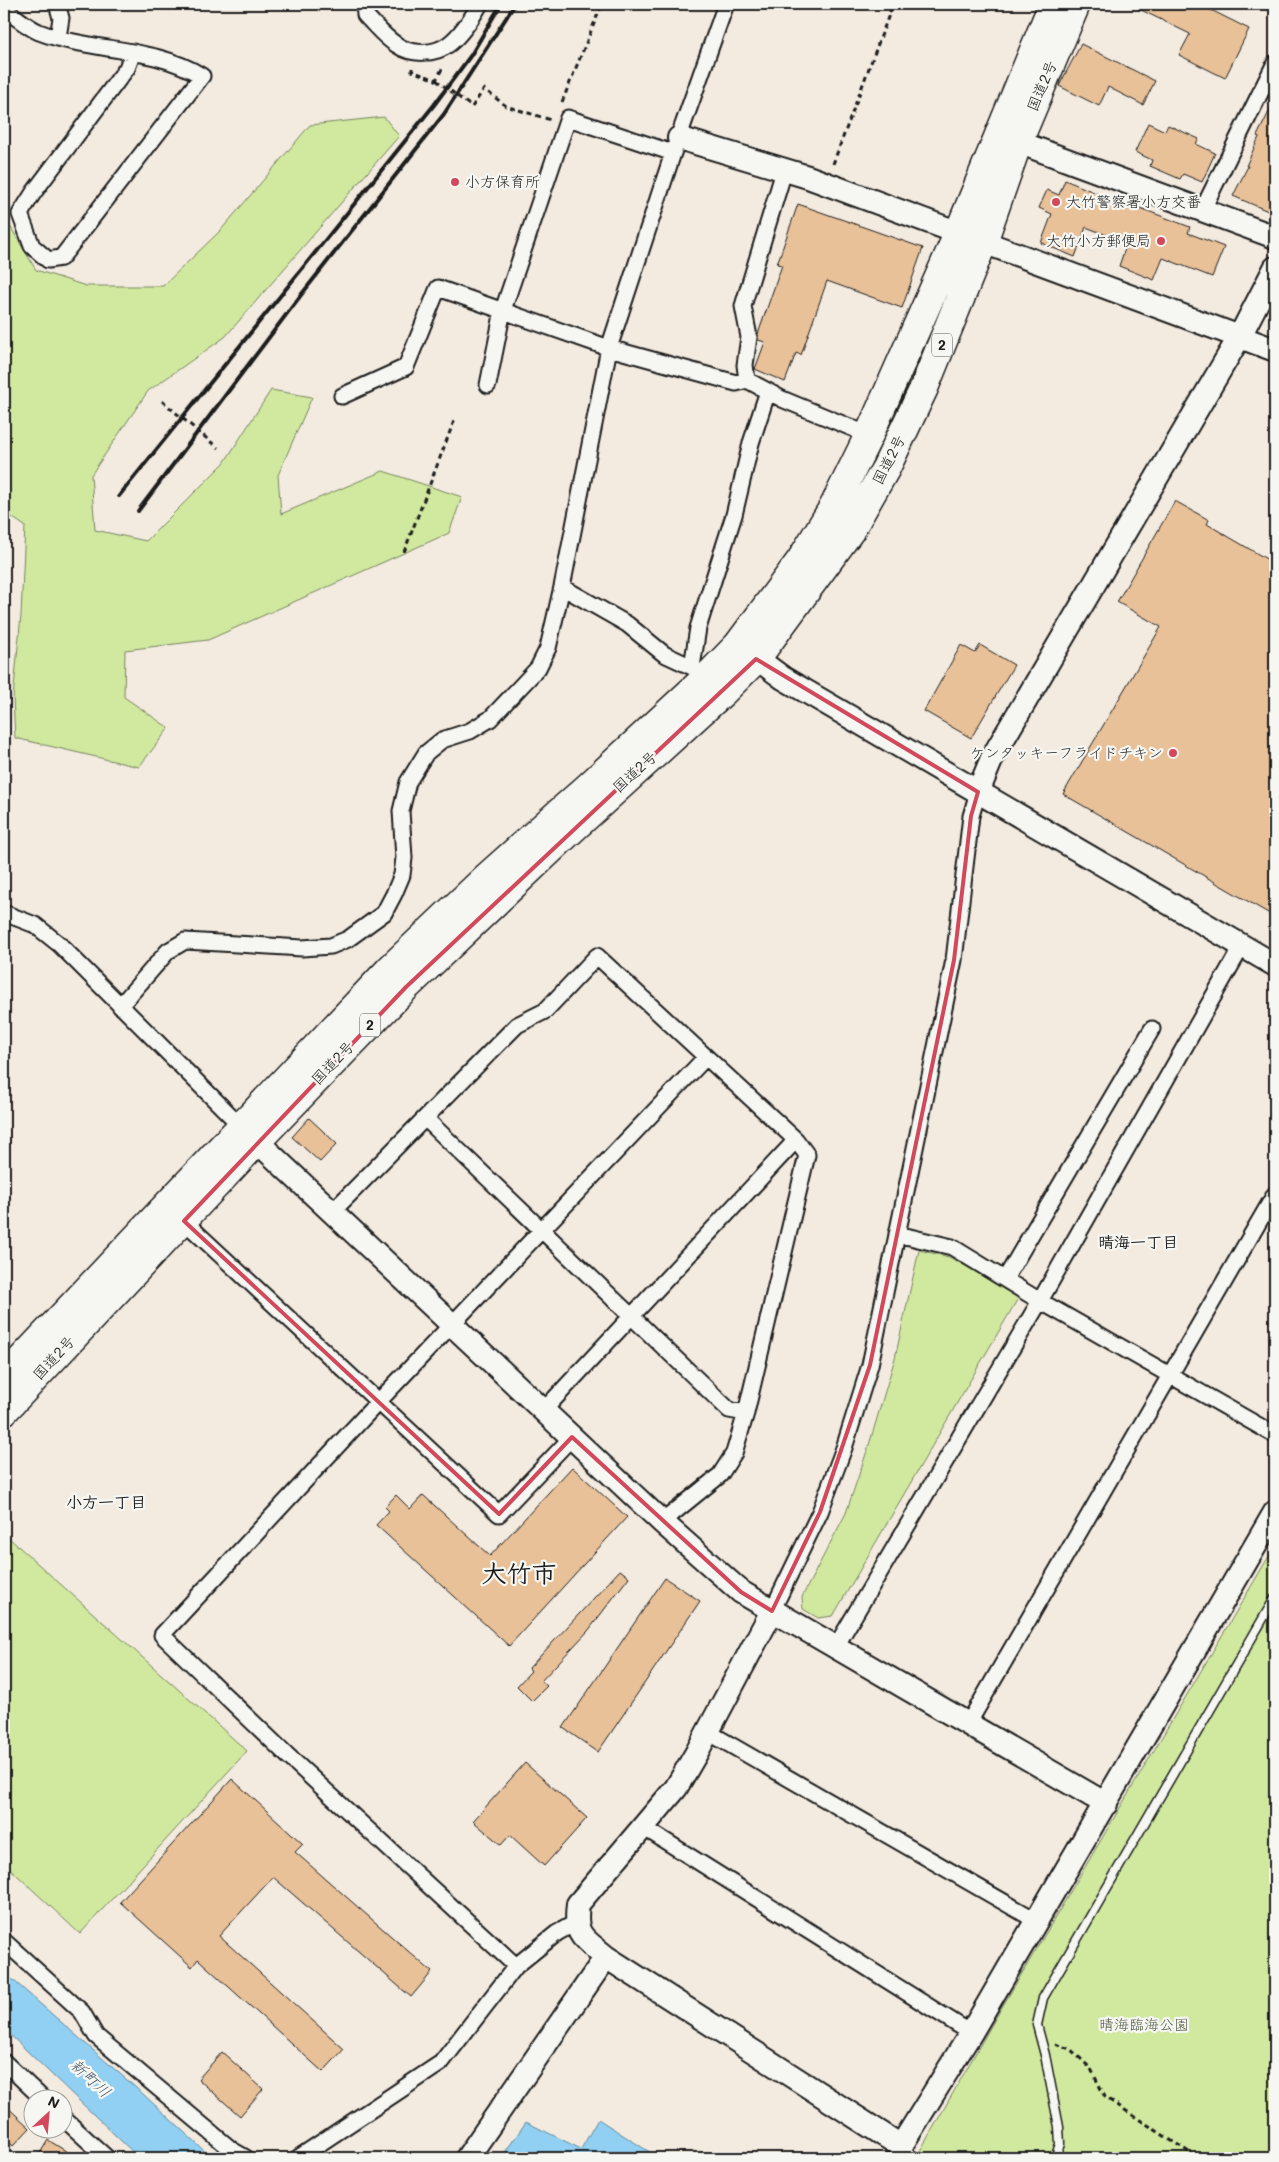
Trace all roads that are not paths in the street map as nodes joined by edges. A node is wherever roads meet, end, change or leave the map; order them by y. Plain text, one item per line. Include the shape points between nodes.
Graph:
1 (57, 4) edge
2 (364, 4) edge
3 (480, 4) edge
4 (726, 4) edge
5 (1053, 4) edge
6 (1076, 4) edge
7 (4, 9) edge
8 (58, 38) junction
9 (133, 52) junction
10 (1275, 63) edge
11 (1018, 142) junction
12 (676, 145) junction
13 (784, 171) junction
14 (1204, 209) junction
15 (971, 237) junction
16 (1275, 237) edge
17 (1275, 268) edge
18 (503, 310) junction
19 (1240, 336) junction
20 (610, 348) junction
21 (1275, 350) edge
22 (747, 380) junction
23 (488, 385) dead end
24 (768, 390) junction
25 (342, 396) dead end
26 (870, 435) junction
27 (562, 587) junction
28 (747, 652) junction
29 (708, 679) junction
30 (978, 792) junction
31 (4, 913) edge
32 (1242, 946) junction
33 (1275, 966) edge
34 (120, 1006) junction
35 (1152, 1029) dead end
36 (706, 1057) junction
37 (425, 1118) junction
38 (249, 1133) junction
39 (796, 1140) junction
40 (1275, 1194) edge
41 (333, 1212) junction
42 (184, 1221) junction
43 (543, 1231) junction
44 (897, 1234) junction
45 (1005, 1279) junction
46 (1040, 1301) junction
47 (632, 1316) junction
48 (453, 1324) junction
49 (1171, 1375) junction
50 (4, 1378) edge
51 (379, 1401) junction
52 (544, 1410) junction
53 (4, 1411) edge
54 (746, 1413) junction
55 (1275, 1435) edge
56 (572, 1437) junction
57 (1275, 1512) edge
58 (662, 1522) junction
59 (1275, 1598) edge
60 (772, 1611) junction
61 (835, 1648) junction
62 (968, 1724) junction
63 (708, 1732) junction
64 (1106, 1804) junction
65 (643, 1827) junction
66 (1037, 1921) junction
67 (575, 1923) junction
68 (4, 1942) edge
69 (606, 1957) junction
70 (516, 1966) junction
71 (972, 2033) junction
72 (4, 2062) edge
73 (33, 2090) edge
74 (72, 2126) edge
75 (909, 2152) edge
76 (107, 2158) edge
77 (246, 2158) edge
78 (298, 2158) edge
79 (467, 2158) edge
80 (1055, 2158) edge

1 - 8 street via 61,18
2 - 3 street via 366,15 397,45 415,53 448,45
4 - 12 street
5 - 15 highway, 国道2号 / 2
6 - 11 highway, 国道2号 / 2
7 - 8 street via 38,31
8 - 9 street
9 - 9 street via 186,66 202,76 61,258 48,260 32,246 20,214 127,68
10 - 14 street
11 - 14 street
11 - 15 highway, 国道2号 / 2
12 - 13 street
12 - 18 street via 568,118
12 - 20 street
13 - 15 street via 826,183
13 - 22 street via 743,306 749,337 745,365
14 - 16 street
15 - 19 street
15 - 26 highway, 国道2号 / 2
15 - 28 highway, 国道2号 / 2 via 924,388 886,468 850,531
17 - 19 street
18 - 20 street
18 - 23 street
18 - 25 street via 438,288 406,367
19 - 21 street
19 - 30 street via 992,758
20 - 22 street via 736,383
20 - 27 street
22 - 24 street
24 - 26 street via 782,399
24 - 29 street via 734,515 698,628
26 - 28 highway, 国道2号 / 2 via 834,506
27 - 29 street via 602,608 664,654
27 - 34 street via 548,648 538,668 490,719 470,731 442,740 426,753 408,782 400,811 404,858 402,875 384,913 348,939 331,946 302,948 185,941 168,951
28 - 29 highway, 国道2号 / 2
28 - 30 street via 783,678
29 - 38 highway, 国道2号 / 2 via 488,876 390,969
30 - 32 street
30 - 44 street via 971,816 954,960
31 - 34 street via 35,925
32 - 33 street
32 - 46 street
34 - 38 street
35 - 45 street
36 - 37 street via 597,956 545,1011 517,1025
36 - 39 street
36 - 43 street
37 - 41 street
37 - 43 street
38 - 41 street
38 - 42 highway, 国道2号 / 2
38 - 50 highway, 国道2号 / 2
39 - 47 street
39 - 54 street via 807,1155
40 - 49 street
41 - 48 street
42 - 51 street
42 - 53 highway, 国道2号 / 2
43 - 47 street
43 - 48 street
44 - 45 street via 952,1247
44 - 60 street via 870,1364 844,1448 820,1512
45 - 46 street
46 - 49 street
46 - 61 street
47 - 52 street
47 - 54 street via 729,1410
48 - 51 street
48 - 52 street
49 - 55 street
49 - 62 street
51 - 56 street via 499,1514
51 - 70 street via 162,1635
52 - 56 street
54 - 58 street via 734,1453 720,1475
56 - 58 street
57 - 64 street
58 - 60 street via 741,1592
59 - 80 lane via 1043,1998 1037,2025 1059,2128 1060,2144
60 - 61 street
60 - 63 street
61 - 62 street
62 - 64 street
63 - 65 street via 676,1788
63 - 66 street
64 - 66 street
65 - 67 street via 578,1904
65 - 71 street
66 - 71 street
67 - 69 street via 582,1937
67 - 70 street via 557,1933
68 - 77 street via 82,2012 96,2036 232,2150
69 - 75 street
69 - 79 street
70 - 78 street via 441,2063
71 - 75 street
72 - 73 street
74 - 76 street

